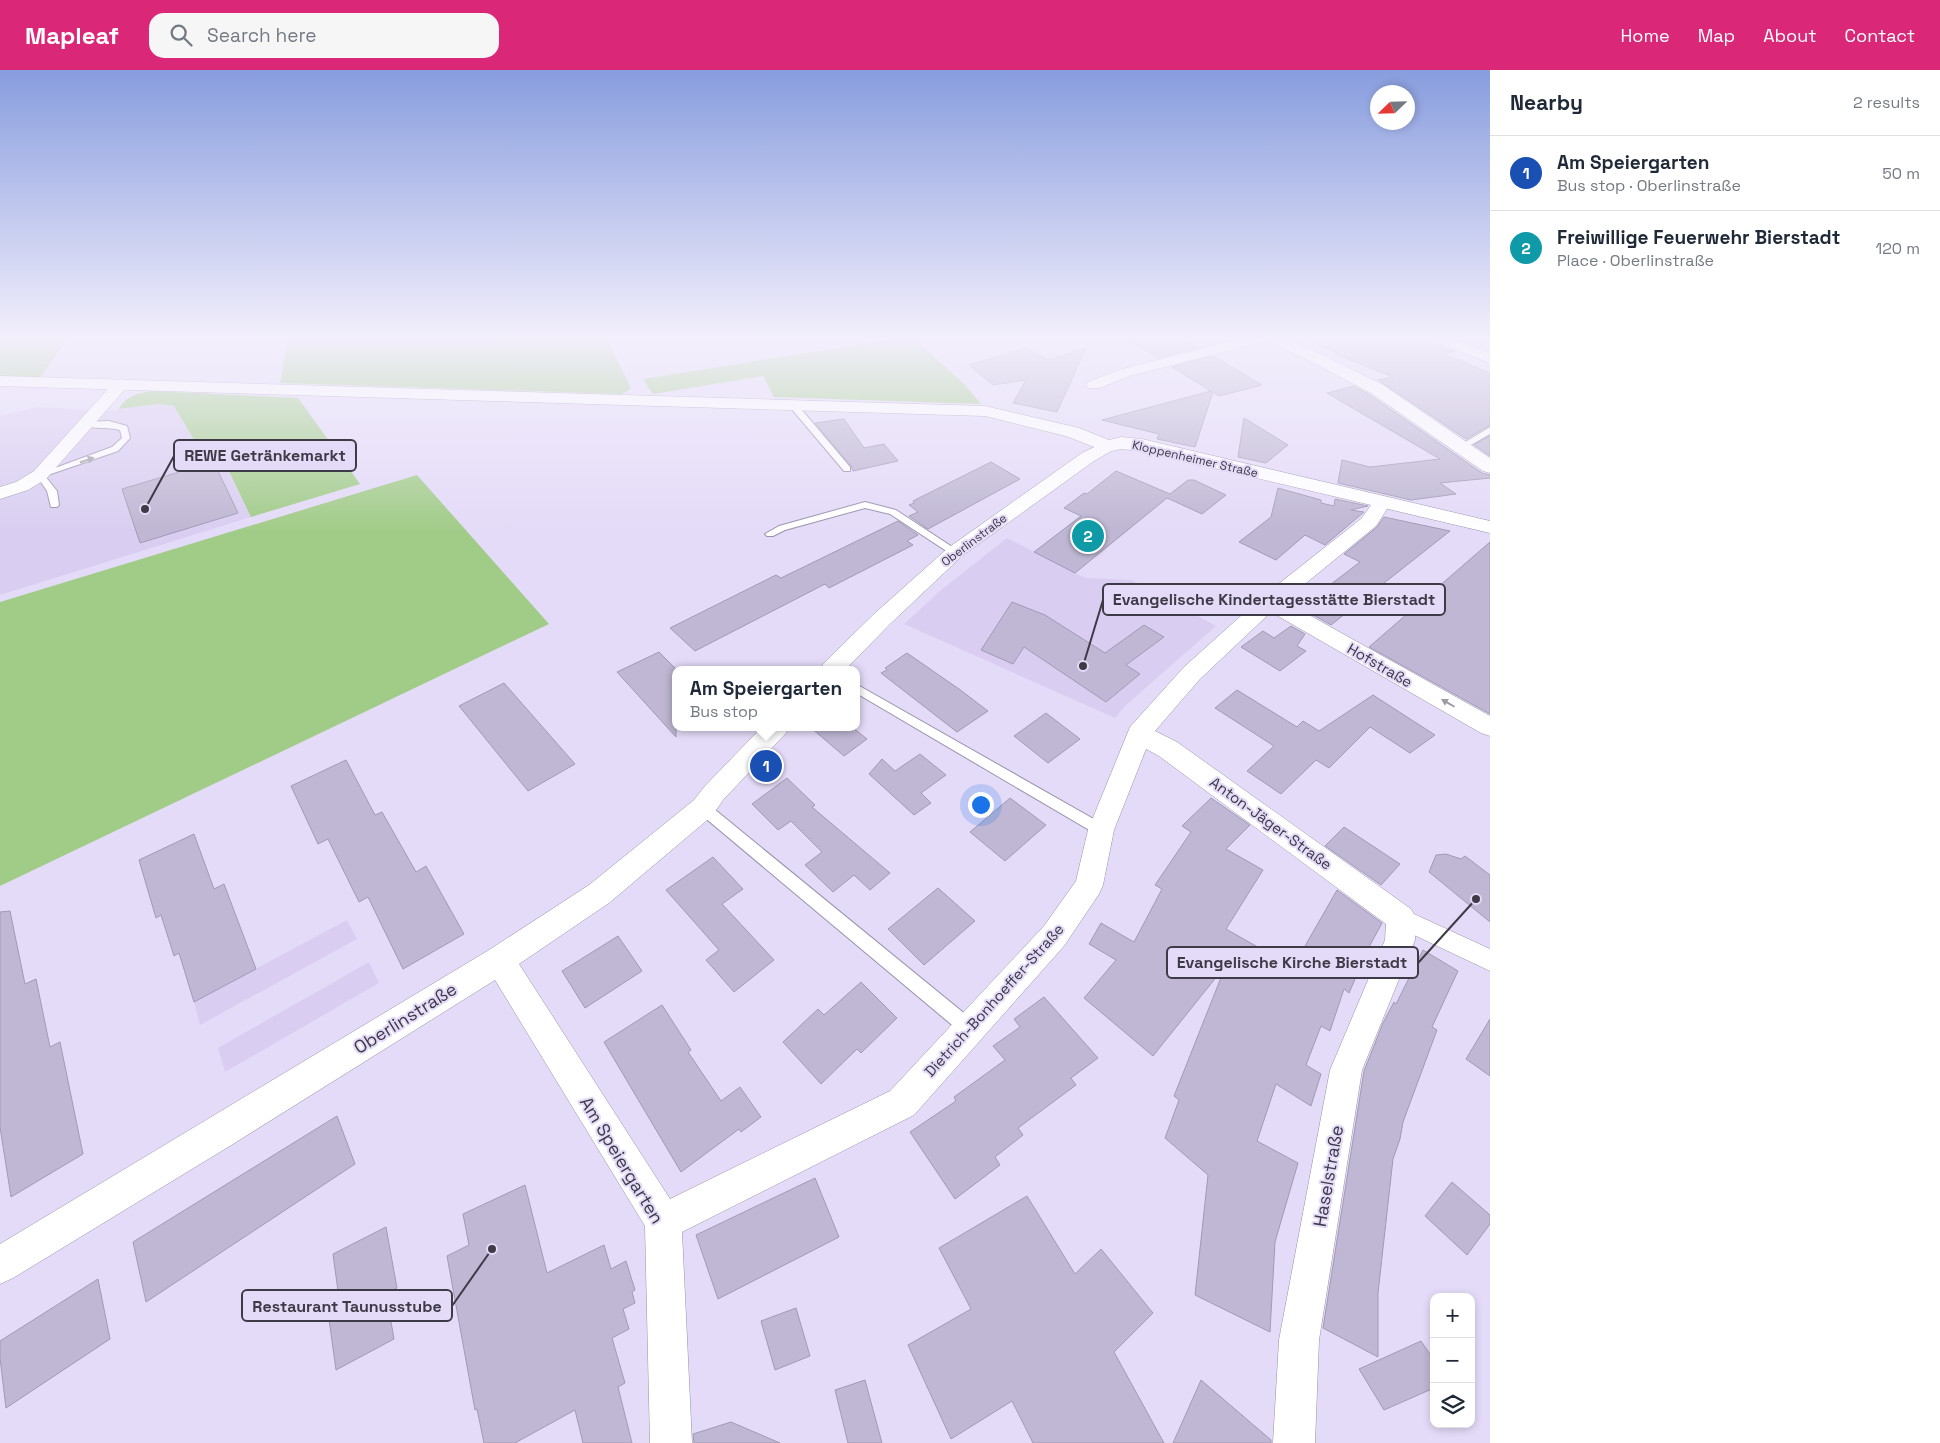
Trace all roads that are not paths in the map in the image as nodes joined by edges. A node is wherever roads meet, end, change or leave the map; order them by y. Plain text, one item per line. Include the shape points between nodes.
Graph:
1 (104, 403) edge
2 (731, 403) edge
3 (1396, 403) edge
4 (793, 405) junction
5 (85, 425) junction
6 (1490, 430) edge
7 (1107, 446) junction
8 (1461, 447) junction
9 (1490, 467) edge
10 (847, 469) dead end
11 (40, 475) junction
12 (0, 493) edge
13 (1382, 503) junction
14 (54, 505) dead end
15 (1490, 527) edge
16 (770, 534) dead end
17 (955, 552) junction
18 (1269, 602) junction
19 (835, 666) edge
20 (860, 690) edge
21 (1490, 727) edge
22 (773, 731) edge
23 (1139, 734) junction
24 (703, 808) junction
25 (1101, 830) junction
26 (1401, 918) junction
27 (500, 960) junction
28 (1490, 960) edge
29 (970, 1029) junction
30 (663, 1222) junction
31 (0, 1265) edge
32 (671, 1443) edge
33 (1294, 1443) edge

1 - 5 street
2 - 4 street, Kloppenheimer Straße
3 - 8 street
4 - 7 street, Kloppenheimer Straße via 985,411 1072,432
4 - 10 lane
5 - 11 street
11 -> 5 lane via 115,450 126,438 124,428 109,424
6 - 8 lane
7 - 13 street, Kloppenheimer Straße via 1121,443 1142,445
7 - 17 street, Oberlinstraße
8 - 9 street
11 - 12 street via 22,486
11 - 14 lane via 52,491
13 - 15 street, Kloppenheimer Straße
13 - 18 street, Dietrich-Bonhoeffer-Straße via 1369,522
16 - 17 lane via 865,506 893,512
17 - 19 street, Oberlinstraße
21 -> 18 street, Hofstraße
18 - 23 street, Dietrich-Bonhoeffer-Straße via 1192,673
20 - 25 lane
22 - 24 street, Oberlinstraße
23 - 25 street, Dietrich-Bonhoeffer-Straße
23 - 26 street, Anton-Jäger-Straße via 1168,749
24 - 27 street, Oberlinstraße via 599,894
24 - 29 lane
25 - 29 street, Dietrich-Bonhoeffer-Straße via 1089,885 1054,936
26 - 28 street
26 - 33 street, Haselstraße via 1400,940 1346,1070 1299,1340
27 - 30 street, Am Speiergarten
27 - 31 street, Oberlinstraße
29 - 30 street, Dietrich-Bonhoeffer-Straße via 902,1103
30 - 32 street, Am Speiergarten

